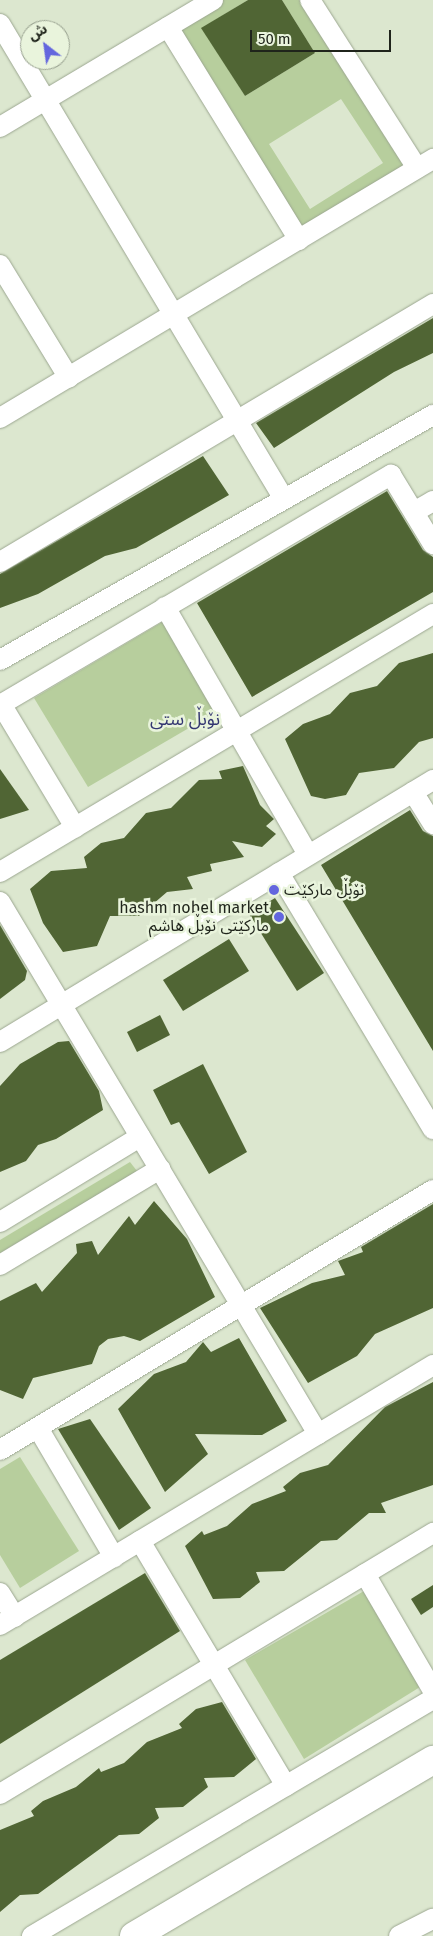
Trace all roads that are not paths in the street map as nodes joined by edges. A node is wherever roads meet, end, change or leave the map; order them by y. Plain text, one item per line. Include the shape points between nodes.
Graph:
1 (213, 0) edge
2 (310, 0) edge
3 (0, 24) edge
4 (168, 27) junction
5 (45, 99) junction
6 (0, 127) edge
7 (425, 164) edge
8 (299, 240) junction
9 (0, 265) edge
10 (433, 304) edge
11 (172, 314) junction
12 (69, 378) junction
13 (433, 415) edge
14 (0, 418) edge
15 (236, 421) junction
16 (284, 499) junction
17 (433, 501) edge
18 (414, 512) junction
19 (433, 544) edge
20 (0, 562) edge
21 (165, 607) junction
22 (433, 614) edge
23 (0, 660) edge
24 (1, 704) edge
25 (236, 731) junction
26 (433, 780) edge
27 (414, 792) junction
28 (433, 824) edge
29 (75, 827) junction
30 (308, 855) junction
31 (0, 872) edge
32 (279, 873) junction
33 (0, 902) edge
34 (61, 1005) junction
35 (0, 1042) edge
36 (433, 1129) edge
37 (140, 1137) junction
38 (160, 1169) junction
39 (433, 1190) edge
40 (0, 1222) edge
41 (0, 1265) edge
42 (242, 1305) junction
43 (433, 1365) edge
44 (38, 1428) junction
45 (318, 1434) junction
46 (0, 1450) edge
47 (433, 1533) edge
48 (140, 1541) junction
49 (114, 1556) junction
50 (365, 1574) junction
51 (0, 1593) edge
52 (7, 1621) edge
53 (214, 1665) junction
54 (433, 1691) edge
55 (433, 1699) edge
56 (433, 1760) edge
57 (286, 1786) junction
58 (0, 1794) edge
59 (433, 1919) edge
60 (32, 1936) edge
61 (134, 1936) edge
62 (399, 1936) edge

1 - 4 street
2 - 7 street
3 - 5 street
4 - 5 street
4 - 8 street
5 - 6 street
5 - 11 street
7 - 8 street
8 - 11 street
9 - 12 street
10 - 15 street
11 - 12 street
11 - 15 street
12 - 14 street
13 - 16 street
15 - 16 street
15 - 20 street
16 - 23 street
17 - 18 street
18 - 19 street
18 - 21 street via 391,475
21 - 24 street
21 - 25 street
22 - 25 street
24 - 29 street
25 - 29 street
25 - 30 street
26 - 27 street
27 - 28 street
27 - 30 street
29 - 31 street
30 - 32 street
32 - 34 street
32 - 36 street
33 - 34 street
34 - 35 street
34 - 37 street
37 - 38 street
37 - 40 street
38 - 41 street
38 - 42 street
39 - 42 street
42 - 44 street
42 - 45 street
43 - 45 street
44 - 46 street
44 - 49 street
45 - 48 street
47 - 50 street
48 - 49 street
48 - 53 street
49 - 52 street
50 - 53 street
50 - 54 street
51 - 52 street
53 - 57 street
53 - 58 street
55 - 57 street
56 - 61 street
57 - 60 street
59 - 62 street

